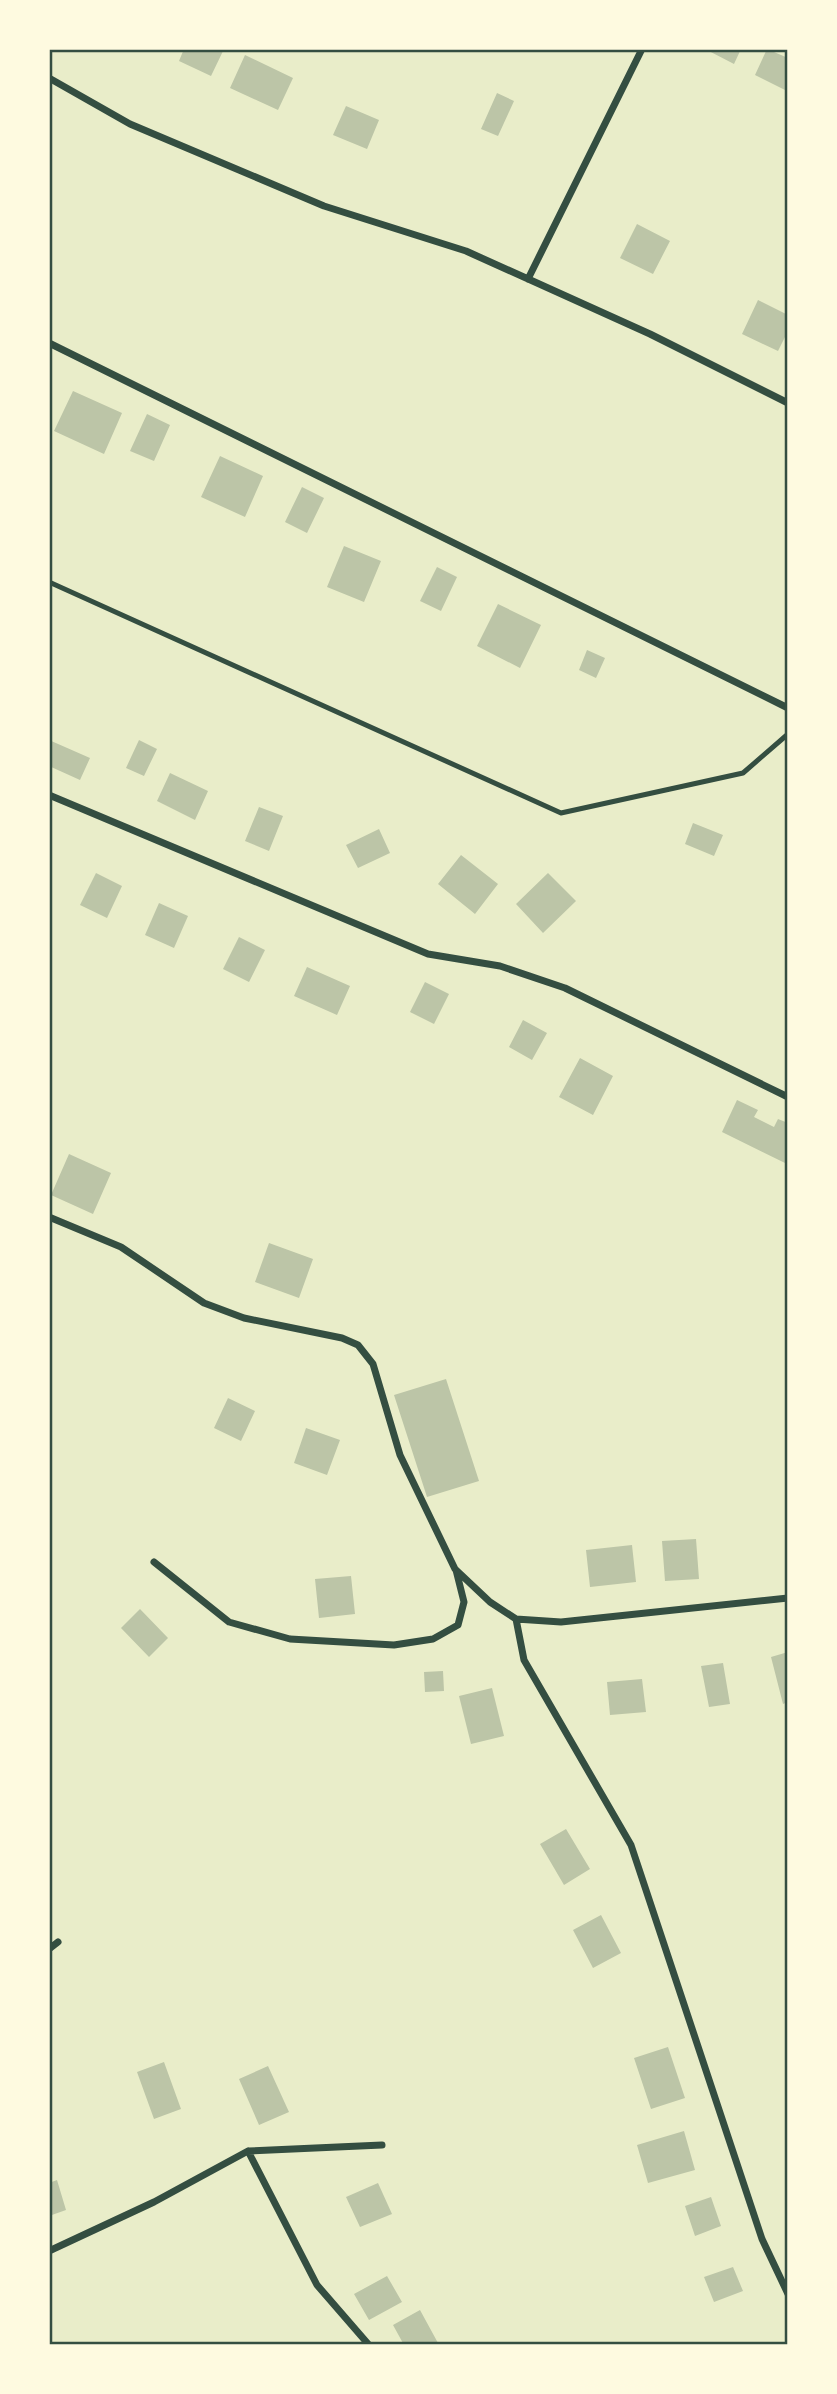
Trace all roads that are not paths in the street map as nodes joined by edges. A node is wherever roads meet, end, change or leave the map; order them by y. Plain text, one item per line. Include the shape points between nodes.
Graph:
1 (642, 49) edge
2 (49, 78) edge
3 (528, 279) junction
4 (49, 343) edge
5 (788, 403) edge
6 (49, 582) edge
7 (788, 708) edge
8 (788, 734) edge
9 (49, 795) edge
10 (788, 1097) edge
11 (49, 1217) edge
12 (154, 1562) dead end
13 (456, 1569) junction
14 (788, 1598) edge
15 (516, 1619) junction
16 (58, 1941) dead end
17 (49, 1949) edge
18 (382, 2144) dead end
19 (248, 2151) junction
20 (49, 2251) edge
21 (788, 2294) edge
22 (369, 2345) edge

1 - 3 street
2 - 3 street via 130,124 288,191 466,251
3 - 5 street
4 - 7 street
6 - 8 lane via 561,813 743,772
9 - 10 street via 428,954 500,966 565,988
11 - 13 street via 121,1247 204,1303 244,1318 358,1345 373,1364 400,1455
12 - 13 street via 229,1622 290,1639 394,1645 433,1639 458,1625 464,1602
13 - 15 street via 490,1602
14 - 15 street via 561,1622
15 - 21 street via 524,1660 631,1845 762,2239
16 - 17 street
18 - 19 street
19 - 20 street
19 - 22 street via 317,2285

